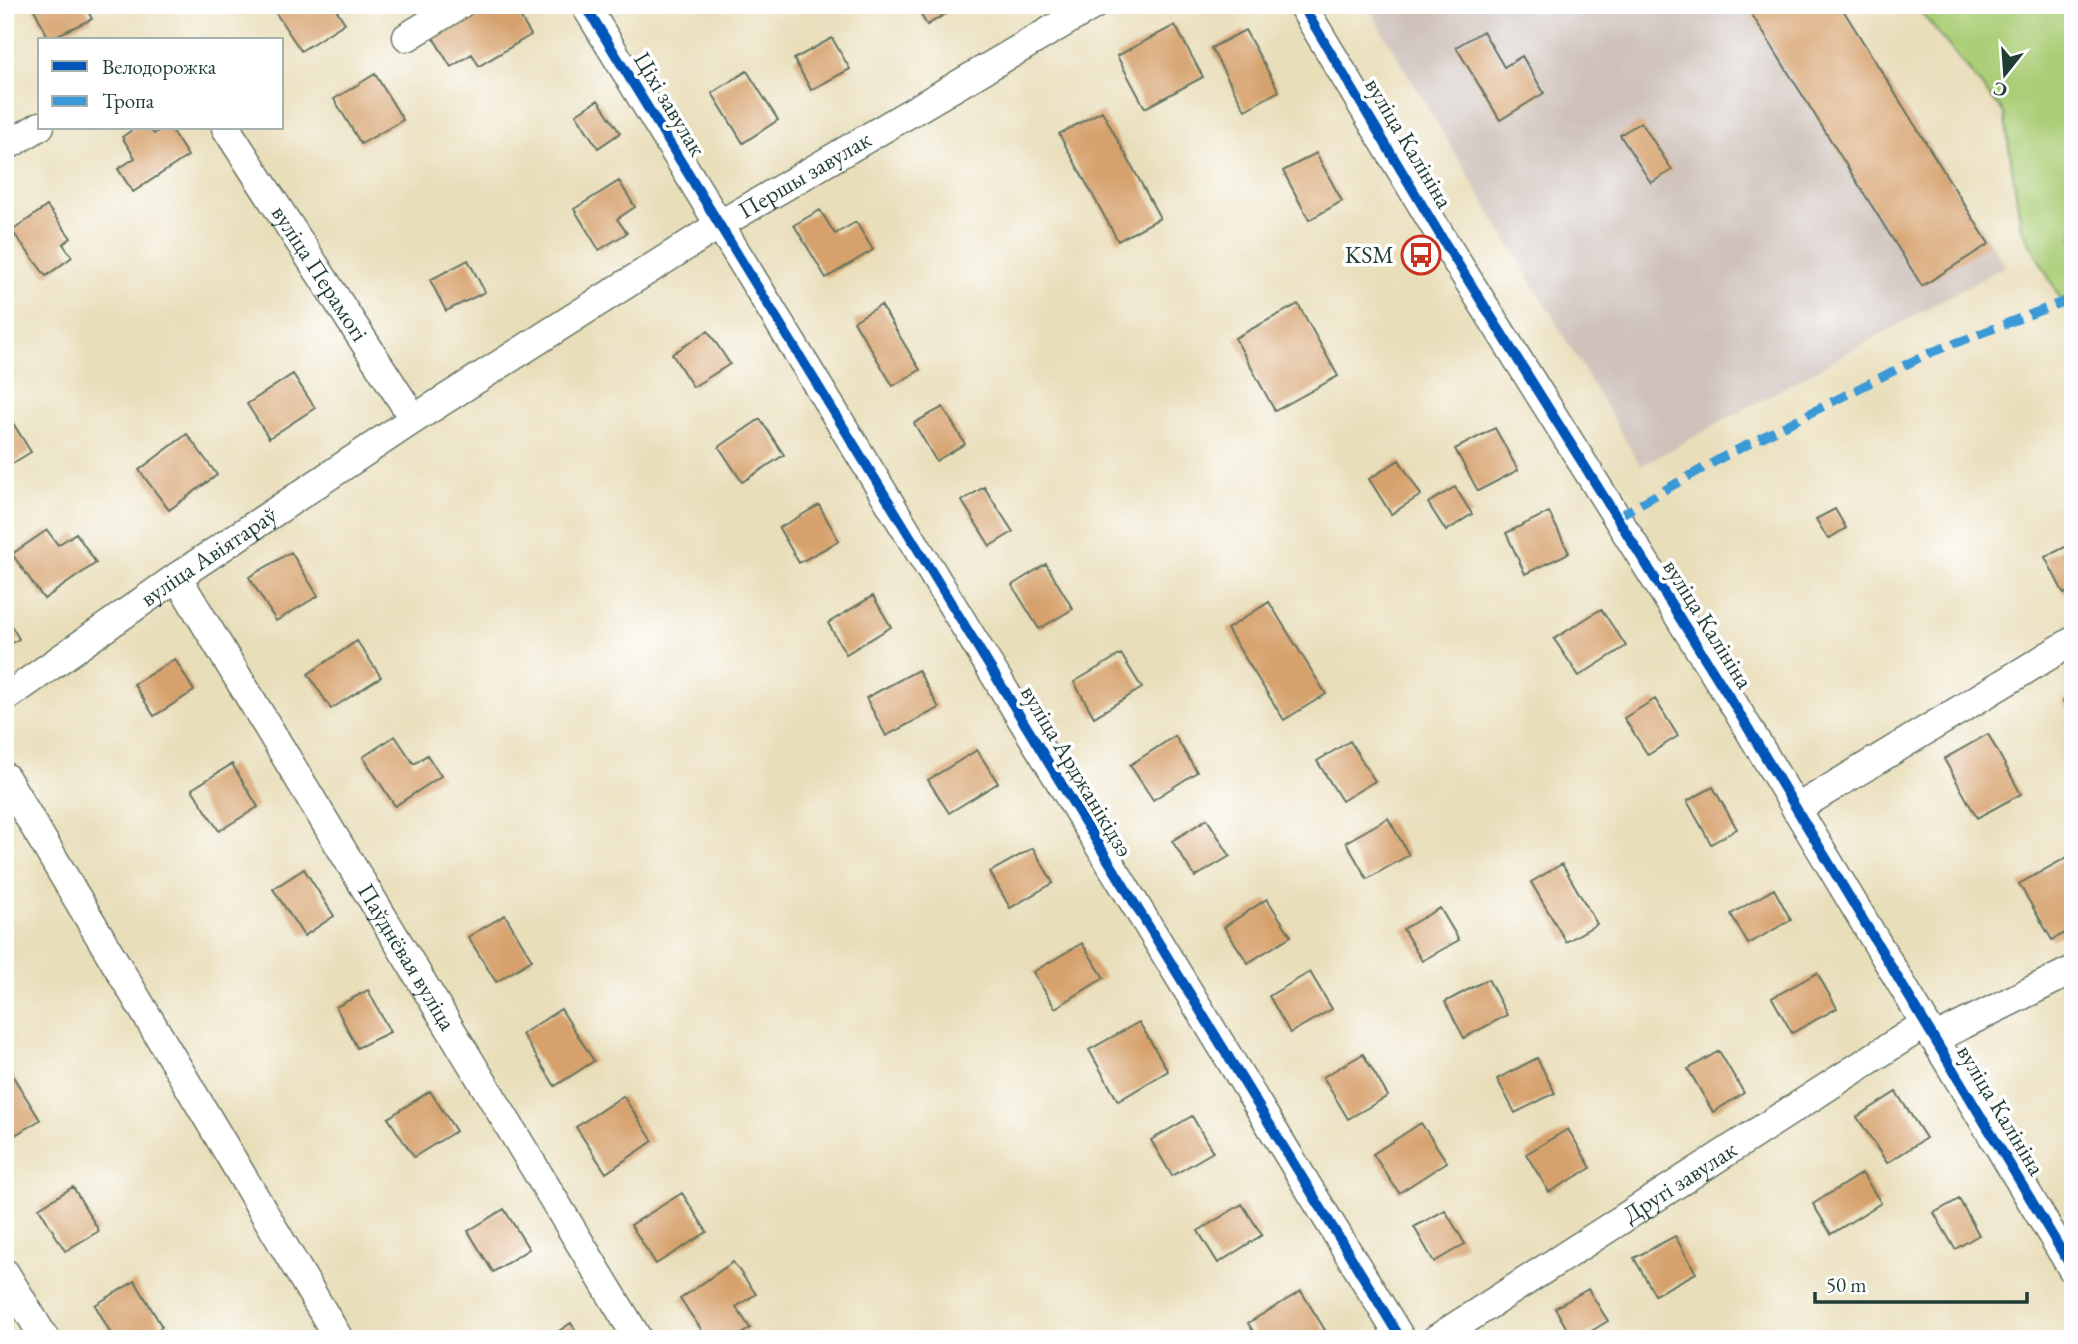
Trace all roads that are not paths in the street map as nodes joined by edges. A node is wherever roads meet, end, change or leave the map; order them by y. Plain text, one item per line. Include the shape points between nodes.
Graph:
1 (459, 5) edge
2 (585, 5) edge
3 (1094, 5) edge
4 (1302, 5) edge
5 (407, 37) dead end
6 (38, 127) edge
7 (227, 130) edge
8 (5, 147) edge
9 (719, 225) junction
10 (414, 419) junction
11 (177, 577) junction
12 (2073, 641) edge
13 (5, 698) edge
14 (5, 777) edge
15 (1796, 809) junction
16 (2073, 970) edge
17 (1929, 1031) junction
18 (2073, 1270) edge
19 (5, 1273) edge
20 (44, 1339) edge
21 (339, 1339) edge
22 (638, 1339) edge
23 (1401, 1339) edge
24 (1436, 1339) edge

1 - 5 street
2 - 9 street, Ціхі завулак
3 - 9 street, Першы завулак
4 - 15 street, вуліца Калініна
6 - 8 street
7 - 10 street, вуліца Перамогі
9 - 10 street, Першы завулак
9 - 23 street, вуліца Арджанікідзэ
10 - 11 street, вуліца Авіятараў
11 - 13 street, вуліца Авіятараў
11 - 22 street, Паўднёвая вуліца
12 - 15 street
14 - 21 street
15 - 17 street, вуліца Калініна
16 - 17 street, Другі завулак
17 - 18 street, вуліца Калініна
17 - 24 street, Другі завулак
19 - 20 street

